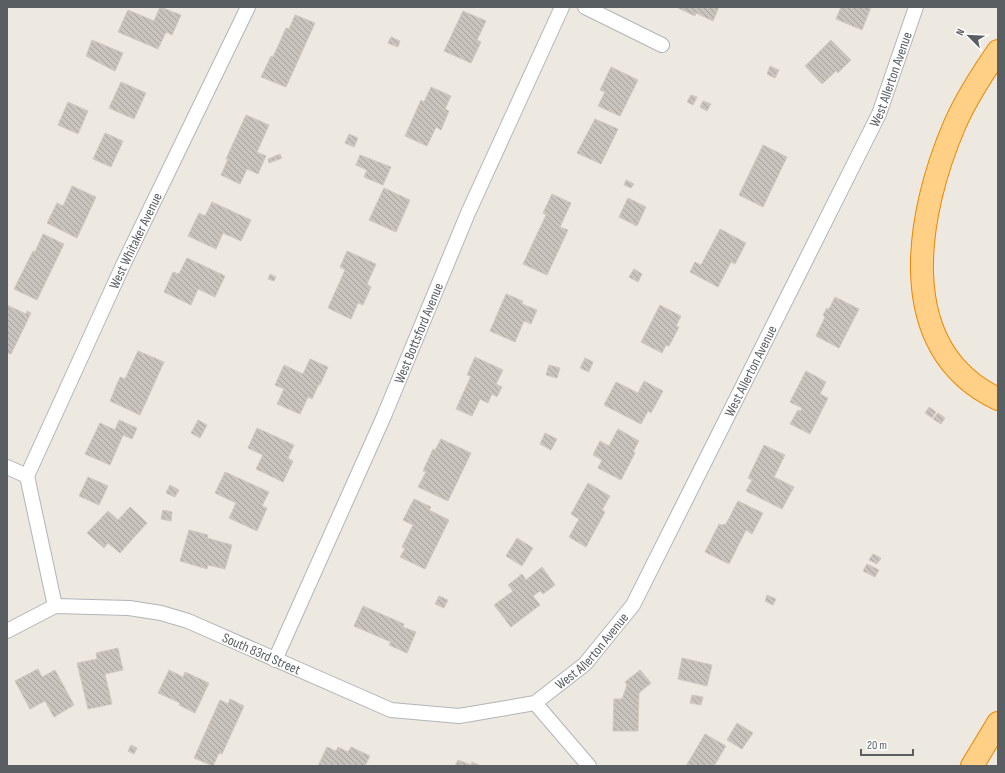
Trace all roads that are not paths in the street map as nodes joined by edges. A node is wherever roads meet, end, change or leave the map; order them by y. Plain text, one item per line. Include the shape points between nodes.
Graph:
1 (248, 7) edge
2 (562, 7) edge
3 (585, 7) edge
4 (916, 7) edge
5 (662, 45) dead end
6 (998, 52) edge
7 (998, 399) edge
8 (7, 467) edge
9 (27, 476) junction
10 (55, 606) junction
11 (7, 631) edge
12 (275, 660) junction
13 (535, 703) junction
14 (998, 723) edge
15 (589, 766) edge
16 (972, 766) edge

1 - 9 street, West Whitaker Avenue via 124,263
2 - 12 street, West Bottsford Avenue via 468,213 384,416
3 - 5 street
4 - 13 street, West Allerton Avenue via 879,114 633,605 585,664
6 - 7 highway via 974,88 941,160 926,216 922,278 932,331 940,345 960,372
8 - 9 street
9 - 10 street
10 - 11 street
10 - 12 street, South 83rd Street via 129,608 161,613 188,621
12 - 13 street, South 83rd Street via 391,710 459,716
13 - 15 street
14 - 16 highway

